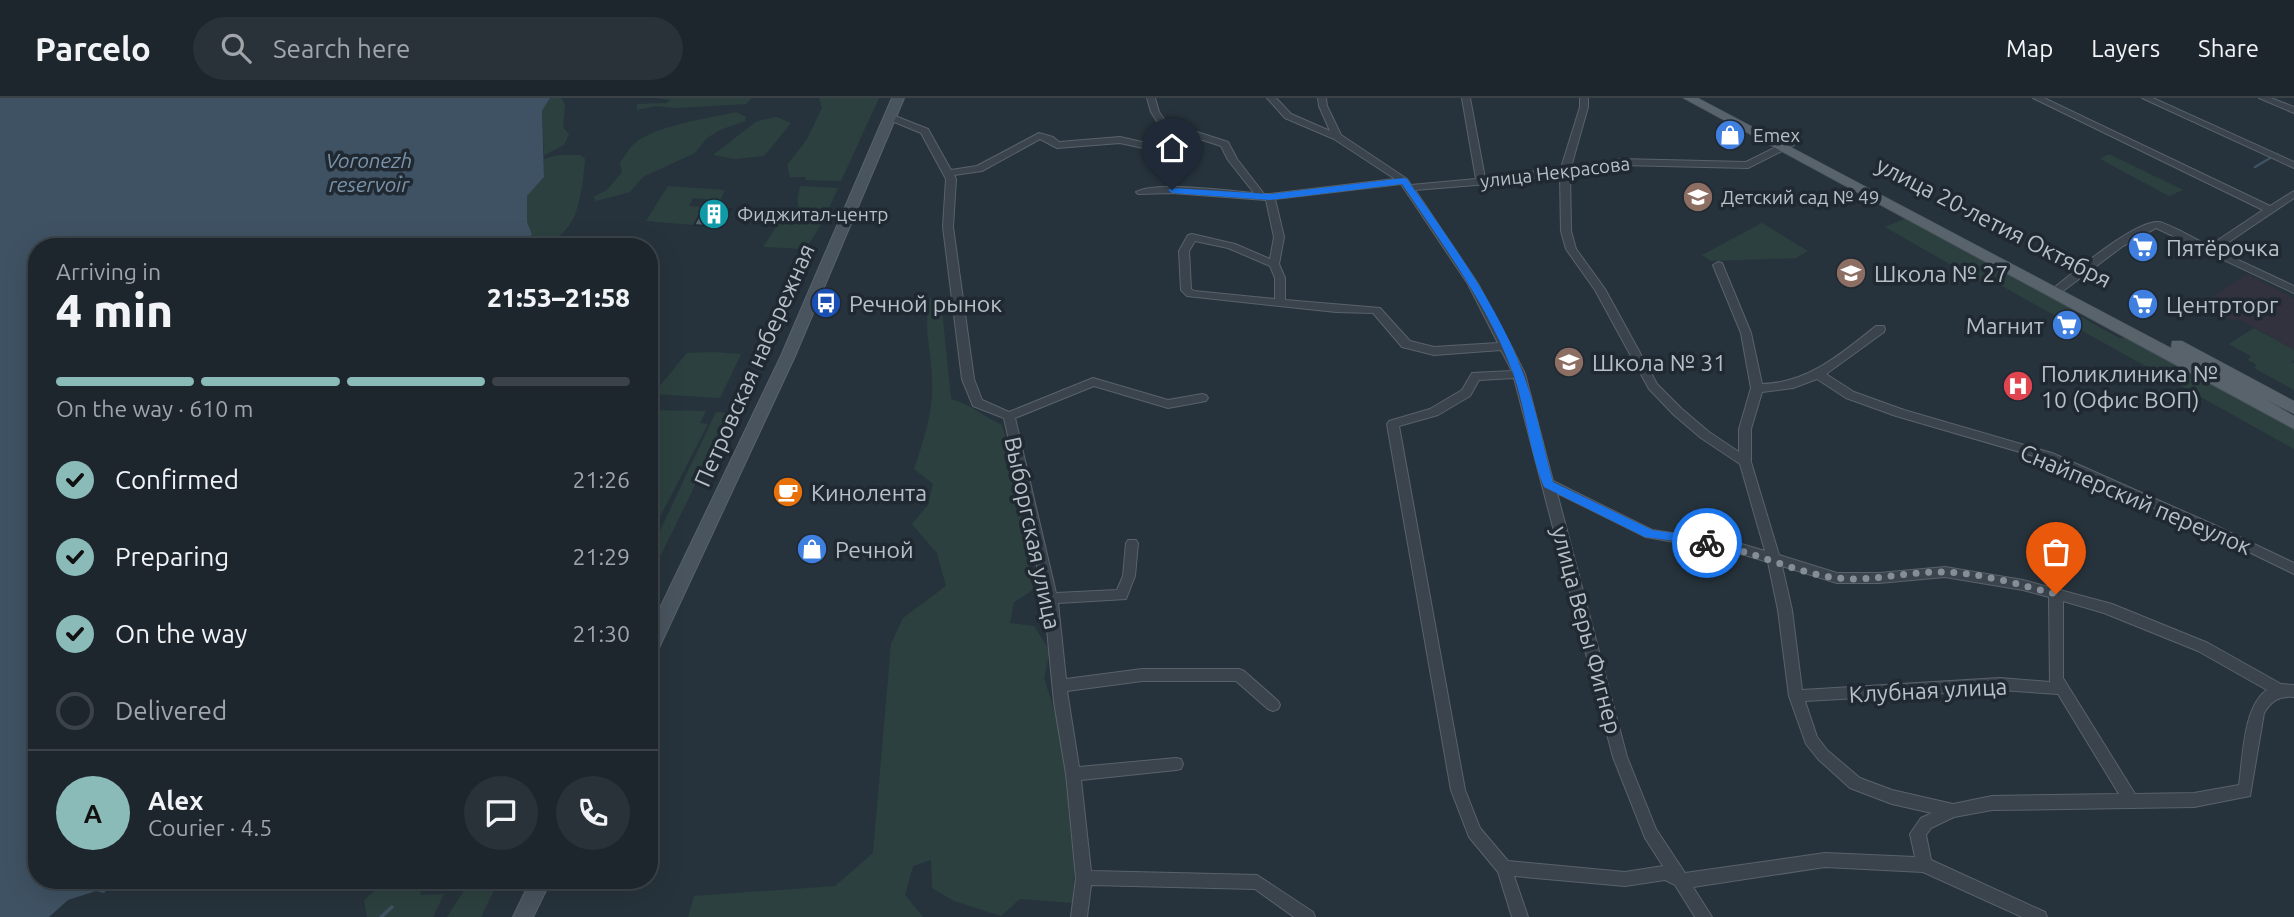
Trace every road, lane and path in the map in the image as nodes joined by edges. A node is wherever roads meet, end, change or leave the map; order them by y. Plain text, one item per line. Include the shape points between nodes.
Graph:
1 (898, 98) edge
2 (1151, 98) edge
3 (1271, 98) edge
4 (1322, 98) edge
5 (1466, 98) edge
6 (1584, 98) edge
7 (1689, 98) edge
8 (1709, 98) edge
9 (2037, 98) edge
10 (2146, 98) edge
11 (2263, 98) edge
12 (2050, 101) edge
13 (2294, 110) edge
14 (890, 117) junction
15 (1337, 137) junction
16 (1786, 146) junction
17 (1161, 149) dead end
18 (2294, 165) edge
19 (1564, 171) junction
20 (948, 173) junction
21 (1481, 181) junction
22 (1407, 184) junction
23 (1141, 192) dead end
24 (2294, 194) edge
25 (1265, 197) junction
26 (2271, 211) junction
27 (2211, 249) junction
28 (1273, 264) junction
29 (1718, 265) dead end
30 (2060, 288) junction
31 (2294, 290) edge
32 (1280, 301) junction
33 (1880, 329) dead end
34 (1506, 346) junction
35 (1519, 374) junction
36 (1820, 376) junction
37 (1757, 388) junction
38 (1202, 398) dead end
39 (2294, 408) edge
40 (1009, 416) junction
41 (2294, 423) edge
42 (1745, 462) junction
43 (1548, 484) junction
44 (1132, 543) dead end
45 (1774, 560) junction
46 (2294, 569) edge
47 (2056, 594) junction
48 (1051, 598) junction
49 (658, 631) edge
50 (1060, 686) junction
51 (2059, 688) junction
52 (2286, 691) edge
53 (1797, 696) junction
54 (1273, 705) dead end
55 (1175, 764) dead end
56 (1073, 774) junction
57 (2130, 800) junction
58 (1953, 811) junction
59 (1924, 865) junction
60 (1504, 868) junction
61 (1084, 878) junction
62 (1682, 881) junction
63 (537, 889) edge
64 (523, 917) edge
65 (1079, 917) edge
66 (1307, 917) edge
67 (1520, 917) edge
68 (1704, 917) edge
69 (2039, 917) edge

1 - 14 main road, Петровская набережная
2 - 25 street via 1163,124 1225,144
3 - 15 street, улица Веры Фигнер via 1288,116
4 - 15 street
5 - 21 street
6 - 19 street
7 - 16 main road, улица 20-летия Октября
8 - 16 main road, улица 20-летия Октября
9 - 12 street
10 - 18 street
11 - 13 street
12 - 26 street
14 - 20 street, Выборгская улица via 925,131
14 - 49 main road, Петровская набережная via 788,356
15 - 22 street, улица Веры Фигнер
16 - 19 street, улица Некрасова via 1748,165 1621,162
16 - 30 main road, улица 20-летия Октября
17 - 20 street via 1120,140 1057,145 1039,136 979,169
19 - 21 street, улица Некрасова
19 - 42 street via 1571,249 1600,289 1653,386 1704,435
20 - 40 street, Выборгская улица via 948,228 968,379 978,403
21 - 22 street, улица Некрасова
22 - 25 street, улица Некрасова
22 - 34 street, улица Веры Фигнер via 1473,284
23 - 25 street, улица Некрасова
24 - 26 street
25 - 28 street via 1279,237
26 - 27 street
27 - 30 street via 2164,227 2150,226
27 - 31 street
28 - 32 street via 1280,278
28 - 32 street via 1231,246 1192,237 1184,251 1186,290 1191,295
29 - 37 street via 1746,333
30 - 39 main road, улица 20-летия Октября
30 - 41 main road, улица 20-летия Октября
32 - 34 street via 1376,310 1406,344 1434,351
33 - 36 street
34 - 35 street, улица Веры Фигнер
35 - 43 street, улица Веры Фигнер
35 - 60 street via 1476,376 1466,393 1434,412 1393,424 1458,790 1475,832
36 - 37 street via 1789,386
36 - 46 street, Снайперский переулок via 1850,395 1900,413 2048,456
37 - 42 street via 1745,429
38 - 40 street via 1168,404 1093,382
40 - 48 street, Выборгская улица
42 - 45 street
43 - 45 street via 1650,534 1738,548
43 - 62 street, улица Веры Фигнер via 1620,757 1650,833
44 - 48 street via 1129,576 1121,595
45 - 47 street via 1837,578 1945,572
45 - 53 street
47 - 51 street
47 - 52 street via 2107,608 2203,647
48 - 50 street, Выборгская улица
50 - 54 street via 1142,675 1239,675
50 - 56 street, Выборгская улица
51 - 53 street, Клубная улица via 2000,684
51 - 57 street
52 - 57 street via 2265,699 2257,712 2245,791 2194,800
53 - 58 street via 1811,740 1855,783
55 - 56 street
56 - 61 street, Выборгская улица
57 - 58 street via 1992,803
58 - 59 street via 1926,822 1918,834
59 - 62 street via 1825,860
59 - 69 street
60 - 62 street via 1625,879 1666,873
60 - 67 street
61 - 65 street, Выборгская улица
61 - 66 street via 1257,882
62 - 68 street, улица Веры Фигнер
63 - 64 main road

